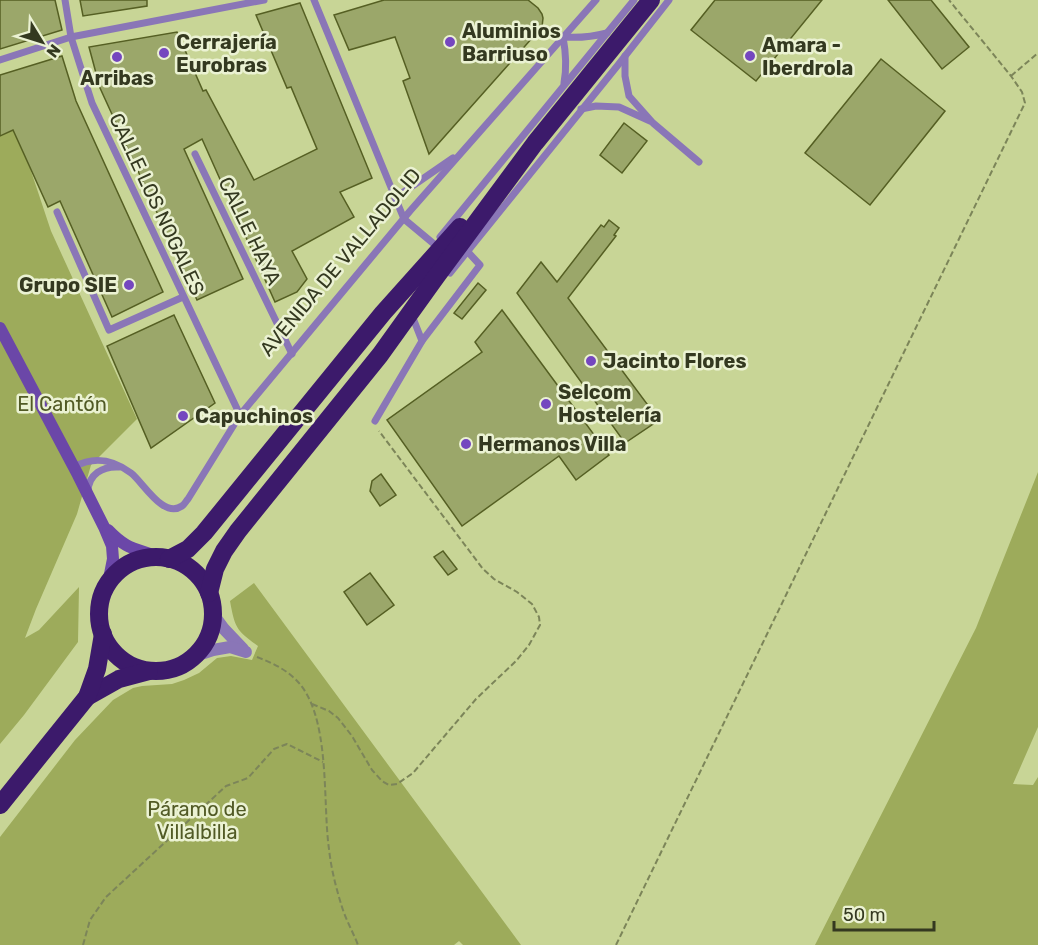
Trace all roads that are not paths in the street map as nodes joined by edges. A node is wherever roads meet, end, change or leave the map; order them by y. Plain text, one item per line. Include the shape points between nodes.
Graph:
1 (65, 0) edge
2 (264, 0) edge
3 (314, 0) edge
4 (596, 0) edge
5 (634, 0) edge
6 (651, 0) edge
7 (669, 0) edge
8 (608, 33) junction
9 (71, 37) junction
10 (563, 37) junction
11 (625, 56) junction
12 (0, 60) edge
13 (564, 86) junction
14 (581, 109) junction
15 (653, 123) junction
16 (535, 143) junction
17 (463, 152) junction
18 (195, 154) dead end
19 (699, 162) dead end
20 (395, 198) junction
21 (57, 212) dead end
22 (404, 219) junction
23 (434, 244) junction
24 (467, 251) junction
25 (447, 276) dead end
26 (440, 285) dead end
27 (183, 297) junction
28 (413, 318) junction
29 (0, 328) edge
30 (365, 335) junction
31 (422, 341) junction
32 (292, 354) junction
33 (380, 355) junction
34 (240, 415) junction
35 (375, 421) road end
36 (122, 468) junction
37 (76, 471) junction
38 (92, 477) junction
39 (88, 496) junction
40 (104, 527) junction
41 (164, 558) junction
42 (108, 584) junction
43 (209, 593) junction
44 (213, 614) junction
45 (103, 634) junction
46 (195, 656) junction
47 (150, 671) junction
48 (87, 697) junction
49 (0, 805) edge

1 - 9 lane, CALLE LOS NOGALES
2 - 9 lane
3 - 20 lane
4 - 10 lane, AVENIDA DE VALLADOLID
5 - 8 lane
6 - 16 highway
7 - 11 lane
8 - 10 lane
8 - 13 lane
9 - 12 lane
9 - 27 lane, CALLE LOS NOGALES via 92,104
10 - 13 lane
10 - 17 lane, AVENIDA DE VALLADOLID
11 - 14 lane
11 - 15 lane via 629,96
13 - 23 lane
14 - 15 lane via 619,107
14 - 24 lane
15 - 19 lane
16 - 30 highway
16 - 33 highway
17 - 20 lane
17 - 22 lane, AVENIDA DE VALLADOLID
18 - 32 lane, CALLE HAYA
20 - 22 lane
21 - 27 lane via 109,330
22 - 23 lane
22 - 32 lane, AVENIDA DE VALLADOLID
23 - 30 lane
24 - 25 lane
24 - 31 lane via 480,265
26 - 28 lane
27 - 34 lane, CALLE LOS NOGALES
28 - 31 lane
28 - 33 lane
29 - 37 street
30 - 41 highway via 204,533 188,549
31 - 35 lane
32 - 34 lane, AVENIDA DE VALLADOLID
33 - 43 highway via 238,531 215,569
34 - 36 lane, AVENIDA DE VALLADOLID via 182,506 175,509 160,503
36 - 37 lane, AVENIDA DE VALLADOLID via 93,460 85,461
36 - 38 lane via 106,468
37 - 38 lane via 88,479
37 - 39 street
38 - 39 lane
39 - 40 street
40 - 41 street via 119,542
40 - 42 street via 112,546
41 - 42 highway via 129,564
41 - 43 highway via 194,572
42 - 45 highway via 100,606
43 - 44 highway
44 - 46 highway via 208,637
44 - 46 street via 246,652 230,647
45 - 47 highway via 123,660
45 - 48 highway
46 - 47 highway via 171,669
47 - 48 highway via 119,680
48 - 49 highway

